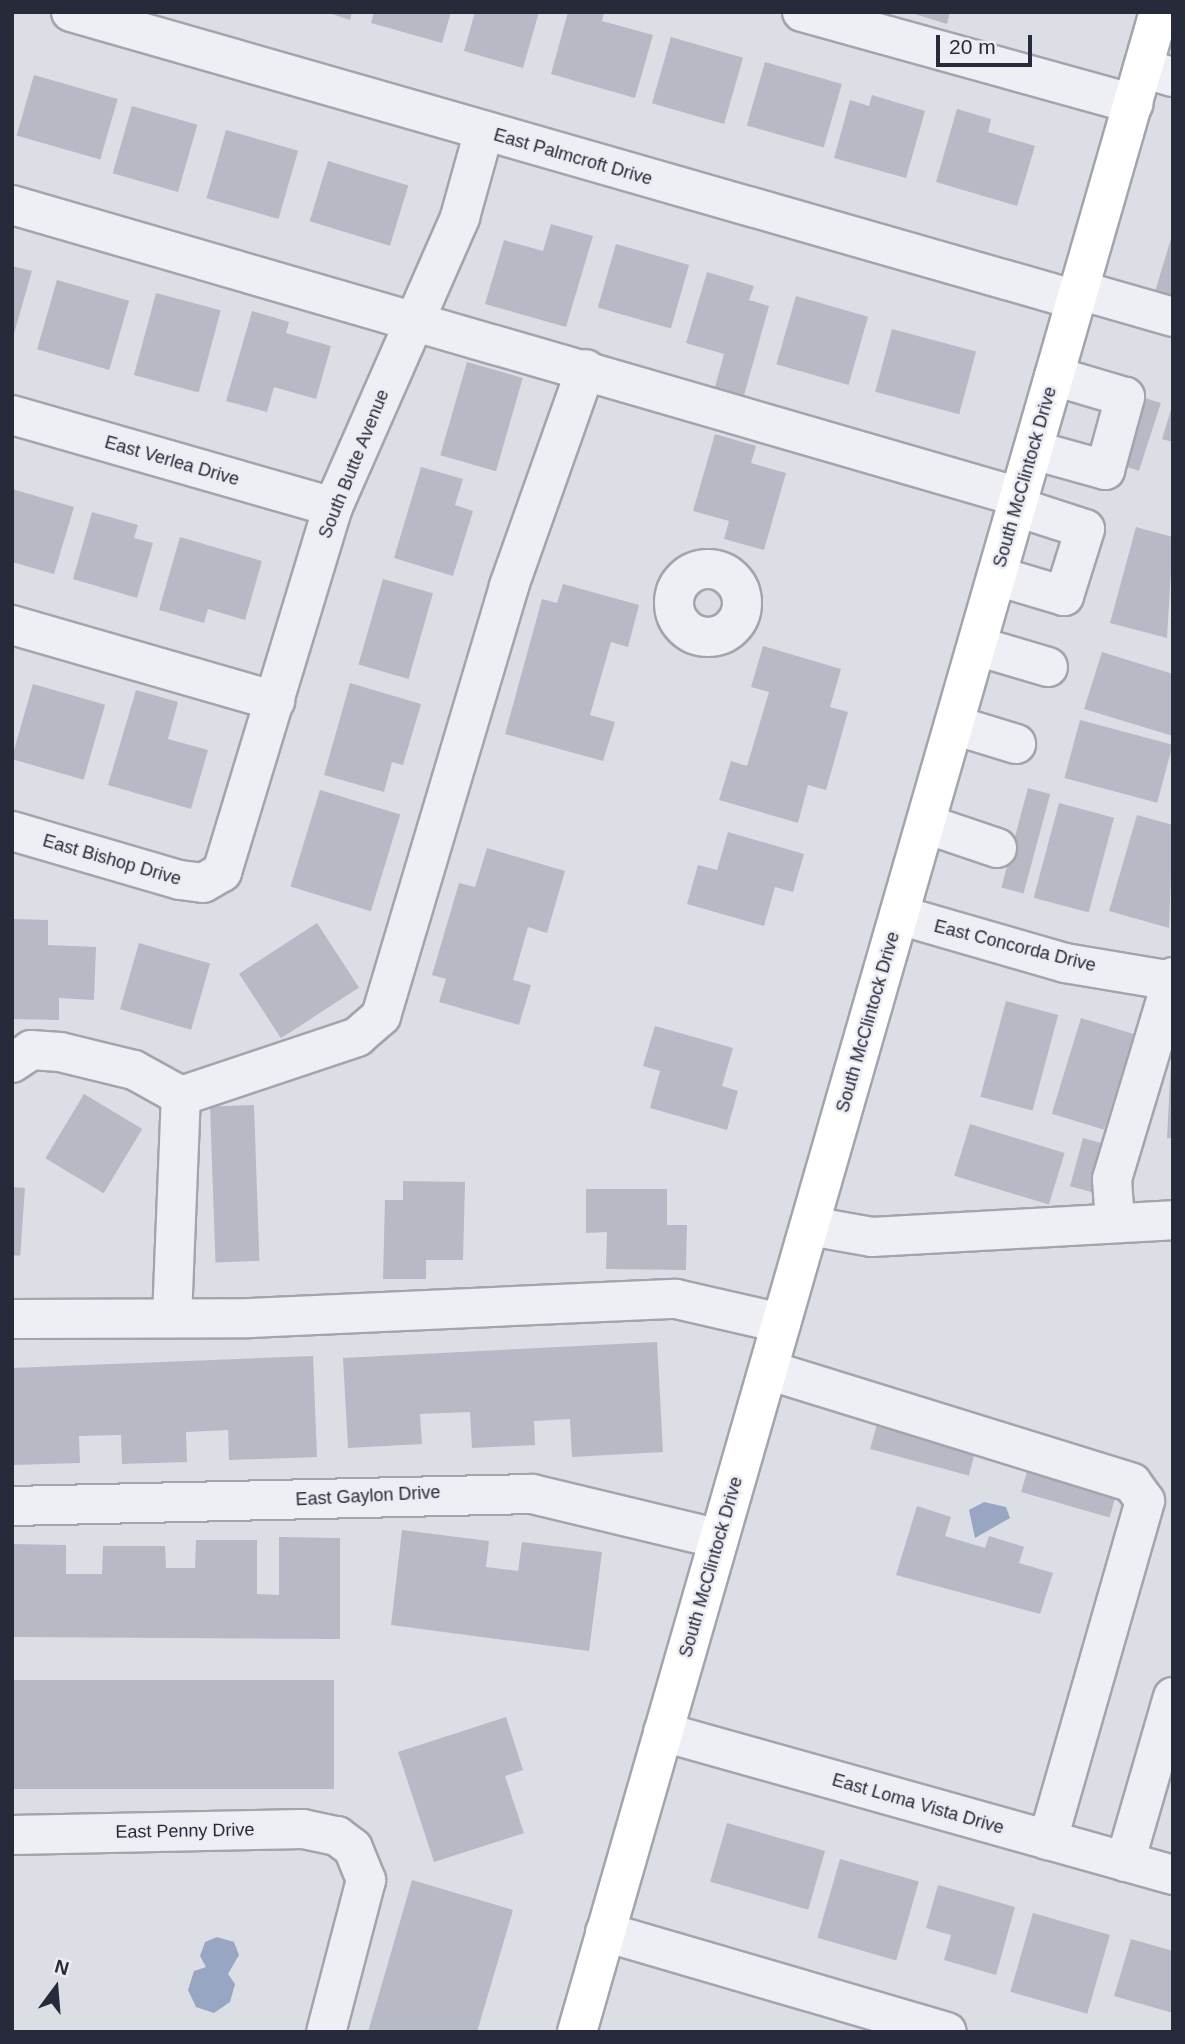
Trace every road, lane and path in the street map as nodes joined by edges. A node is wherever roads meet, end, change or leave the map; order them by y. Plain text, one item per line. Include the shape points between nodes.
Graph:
1 (71, 12) edge
2 (802, 12) edge
3 (1159, 12) edge
4 (118, 19) edge
5 (1158, 73) edge
6 (1132, 104) junction
7 (484, 131) junction
8 (12, 205) edge
9 (1077, 295) junction
10 (1173, 317) edge
11 (414, 320) junction
12 (586, 369) junction
13 (1054, 376) junction
14 (12, 415) edge
15 (1033, 450) junction
16 (1018, 502) junction
17 (333, 508) junction
18 (997, 576) junction
19 (12, 625) edge
20 (977, 646) junction
21 (1048, 667) dead end
22 (275, 701) junction
23 (954, 726) junction
24 (1016, 744) dead end
25 (926, 824) junction
26 (12, 831) edge
27 (997, 848) dead end
28 (213, 880) joint
29 (899, 915) junction
30 (1172, 980) edge
31 (12, 1063) edge
32 (181, 1096) junction
33 (1173, 1220) edge
34 (1115, 1223) junction
35 (810, 1226) junction
36 (172, 1318) junction
37 (12, 1319) edge
38 (781, 1323) junction
39 (768, 1370) junction
40 (12, 1506) edge
41 (719, 1539) junction
42 (1173, 1698) edge
43 (663, 1732) junction
44 (12, 1835) edge
45 (1048, 1840) junction
46 (1125, 1862) junction
47 (1173, 1875) edge
48 (605, 1932) junction
49 (326, 2032) edge
50 (577, 2032) edge
51 (947, 2032) edge

1 - 4 street, East Palmcroft Drive
2 - 6 street
3 - 5 main road, South McClintock Drive
4 - 7 street, East Palmcroft Drive
5 - 6 main road, South McClintock Drive
6 - 9 main road, South McClintock Drive
7 - 9 street, East Palmcroft Drive
7 - 11 street, South Butte Avenue via 460,217
8 - 11 street
9 - 10 street, East Palmcroft Drive
9 - 13 main road, South McClintock Drive
11 - 12 street
11 - 17 street, South Butte Avenue
12 - 16 street
12 - 32 street via 512,578 382,1016 357,1038
13 - 15 main road, South McClintock Drive
13 - 15 street via 1125,397 1105,470
14 - 17 street, East Verlea Drive
15 - 16 main road, South McClintock Drive
16 - 18 main road, South McClintock Drive
16 - 18 street via 1085,529 1064,596
17 - 22 street, South Butte Avenue
18 - 20 main road, South McClintock Drive
19 - 22 street
20 - 21 street
20 - 23 main road, South McClintock Drive
22 - 28 street, South Butte Avenue via 233,850
23 - 24 street
23 - 25 main road, South McClintock Drive
25 - 27 street
25 - 29 main road, South McClintock Drive
26 - 28 street, East Bishop Drive via 180,880
29 - 30 street, East Concorda Drive via 1065,963
29 - 35 main road, South McClintock Drive
30 - 34 street via 1111,1179
31 - 32 street via 32,1050 60,1052 134,1070
32 - 36 street
33 - 34 street
34 - 35 street via 872,1237
35 - 38 main road, South McClintock Drive
36 - 37 street
36 - 38 street via 676,1299
38 - 39 main road, South McClintock Drive
39 - 41 main road, South McClintock Drive
39 - 45 street via 1132,1483 1144,1502
40 - 41 street, East Gaylon Drive via 532,1494
41 - 43 main road, South McClintock Drive
42 - 46 street
43 - 45 street, East Loma Vista Drive
43 - 48 main road, South McClintock Drive
44 - 49 street, East Penny Drive via 303,1829 337,1836 363,1863 365,1895
45 - 46 street, East Loma Vista Drive
46 - 47 street, East Loma Vista Drive
48 - 50 main road, South McClintock Drive
48 - 51 street

